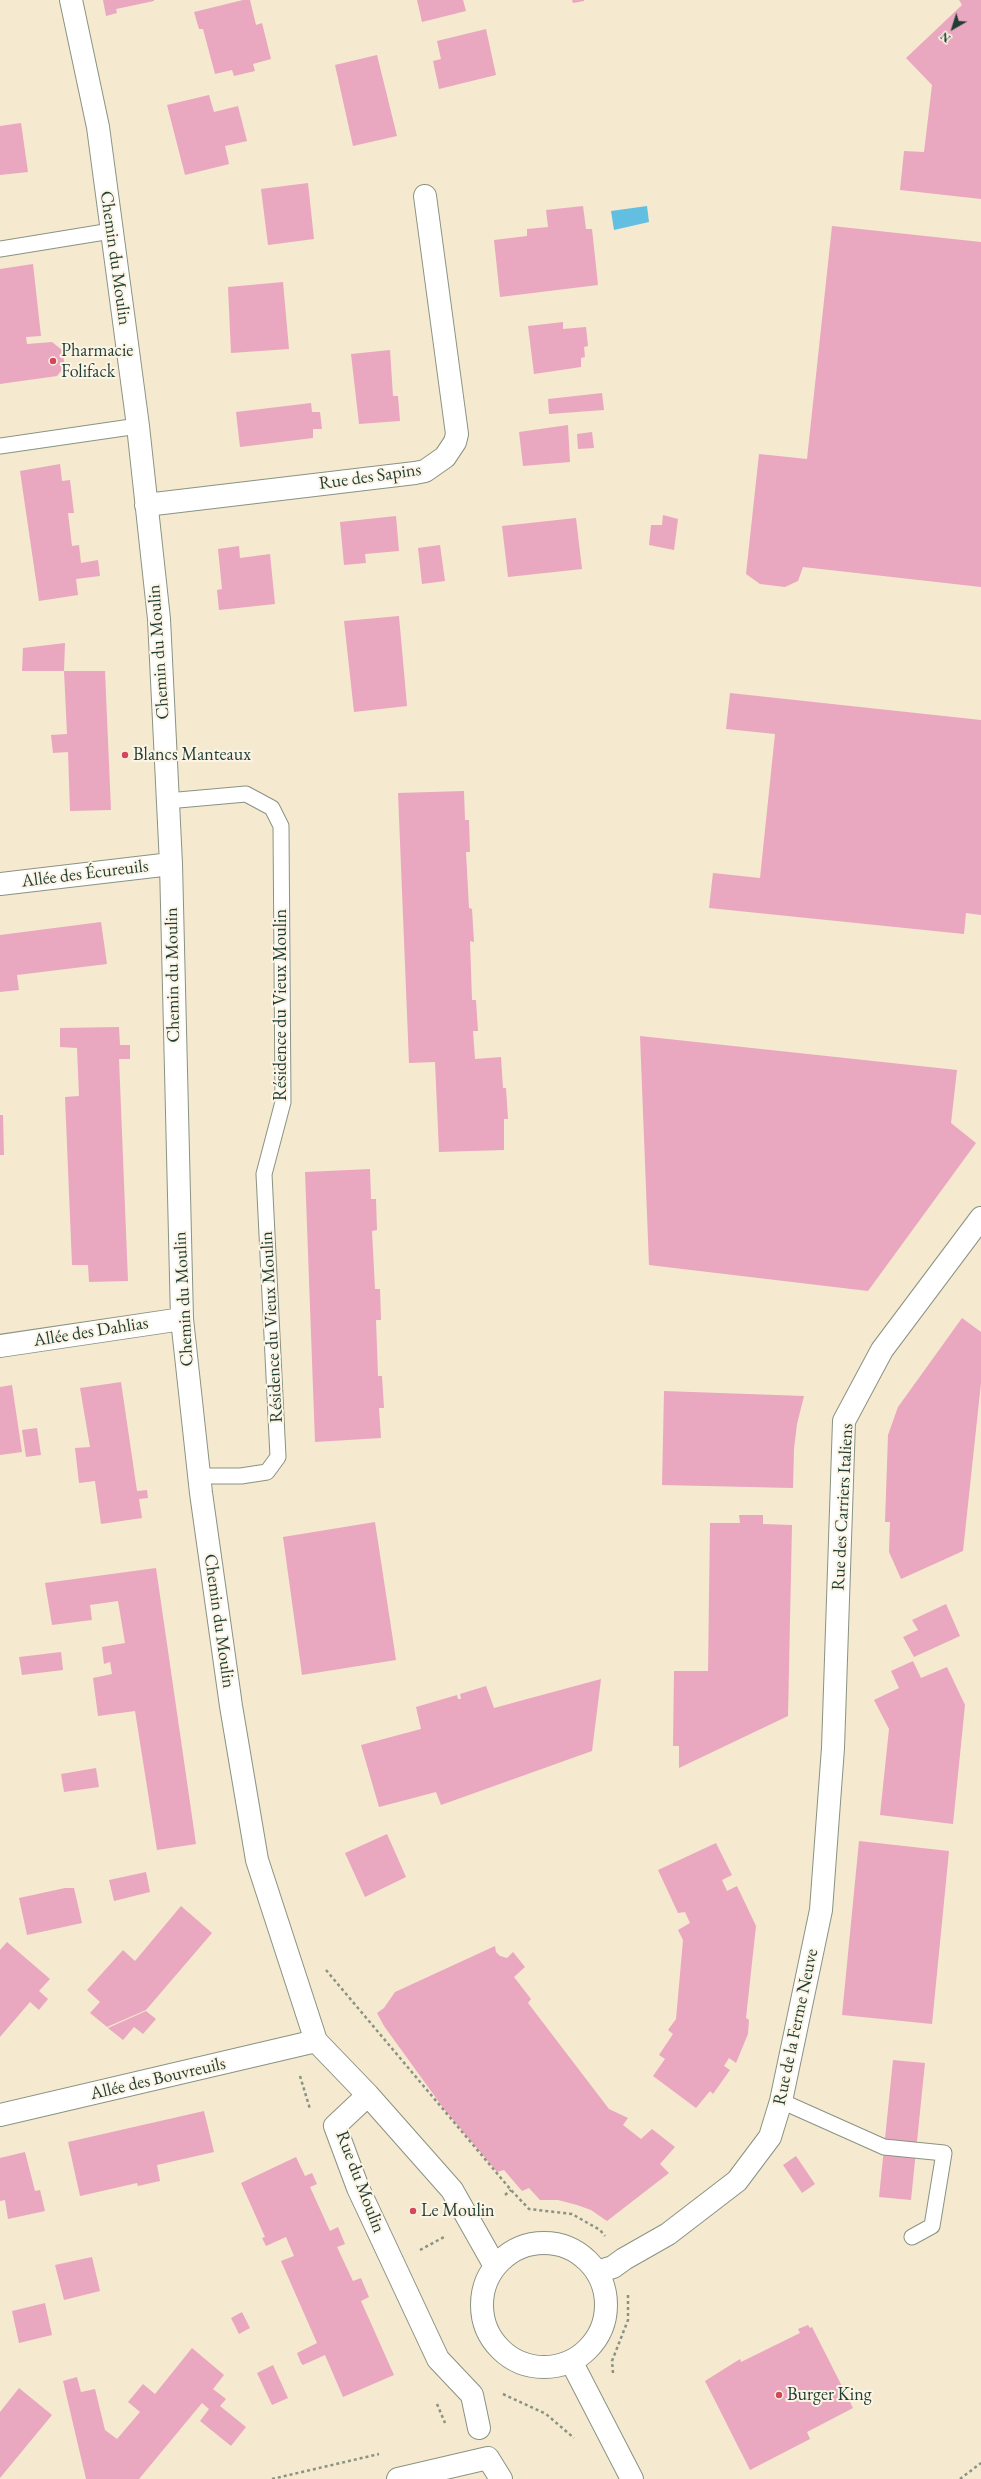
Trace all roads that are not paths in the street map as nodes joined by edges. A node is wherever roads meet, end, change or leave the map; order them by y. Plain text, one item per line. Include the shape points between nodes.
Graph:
1 (71, 0) edge
2 (425, 196) dead end
3 (111, 231) junction
4 (0, 249) edge
5 (138, 426) junction
6 (0, 446) edge
7 (146, 505) junction
8 (167, 801) junction
9 (171, 864) junction
10 (0, 884) edge
11 (981, 1218) edge
12 (182, 1319) junction
13 (0, 1346) edge
14 (199, 1476) junction
15 (836, 1694) joint
16 (316, 2041) junction
17 (368, 2095) junction
18 (781, 2101) junction
19 (0, 2116) edge
20 (912, 2237) dead end
21 (495, 2266) junction
22 (597, 2272) junction
23 (570, 2361) junction
24 (480, 2428) dead end
25 (398, 2479) edge
26 (501, 2479) edge
27 (632, 2479) edge

1 - 3 street, Chemin du Moulin via 98,128
2 - 7 street, Rue des Sapins via 457,434 445,457 425,471 415,473
3 - 4 lane
3 - 5 street, Chemin du Moulin
5 - 6 lane
5 - 7 street, Chemin du Moulin
7 - 8 street, Chemin du Moulin via 159,619
8 - 9 street, Chemin du Moulin
8 - 14 lane, Résidence du Vieux Moulin via 246,794 272,808 281,826 283,1102 264,1174 278,1457 267,1472 241,1476
9 - 10 street, Allée des Écureuils
9 - 12 street, Chemin du Moulin
11 - 15 street, Rue des Carriers Italiens via 882,1350 844,1421
12 - 13 street, Allée des Dahlias
12 - 14 street, Chemin du Moulin
14 - 16 street, Chemin du Moulin via 231,1706 256,1852 284,1948
15 - 18 street, Rue de la Ferme Neuve via 821,1910
16 - 17 street
16 - 19 street, Allée des Bouvreuils
17 - 21 street via 452,2190
17 - 24 street, Rue du Moulin via 335,2126 358,2188 438,2359 472,2395
18 - 20 lane via 884,2147 944,2153 932,2226
18 - 22 street, Rue de la Ferme Neuve via 770,2137 737,2182 668,2234 613,2267
21 - 22 street via 510,2252 528,2244 548,2242 567,2246 584,2257
21 - 23 street via 485,2284 481,2304 484,2325 495,2343 510,2357 530,2366 550,2367
22 - 23 street via 605,2298 606,2313 600,2332 588,2349
23 - 27 street
25 - 26 street via 488,2458

